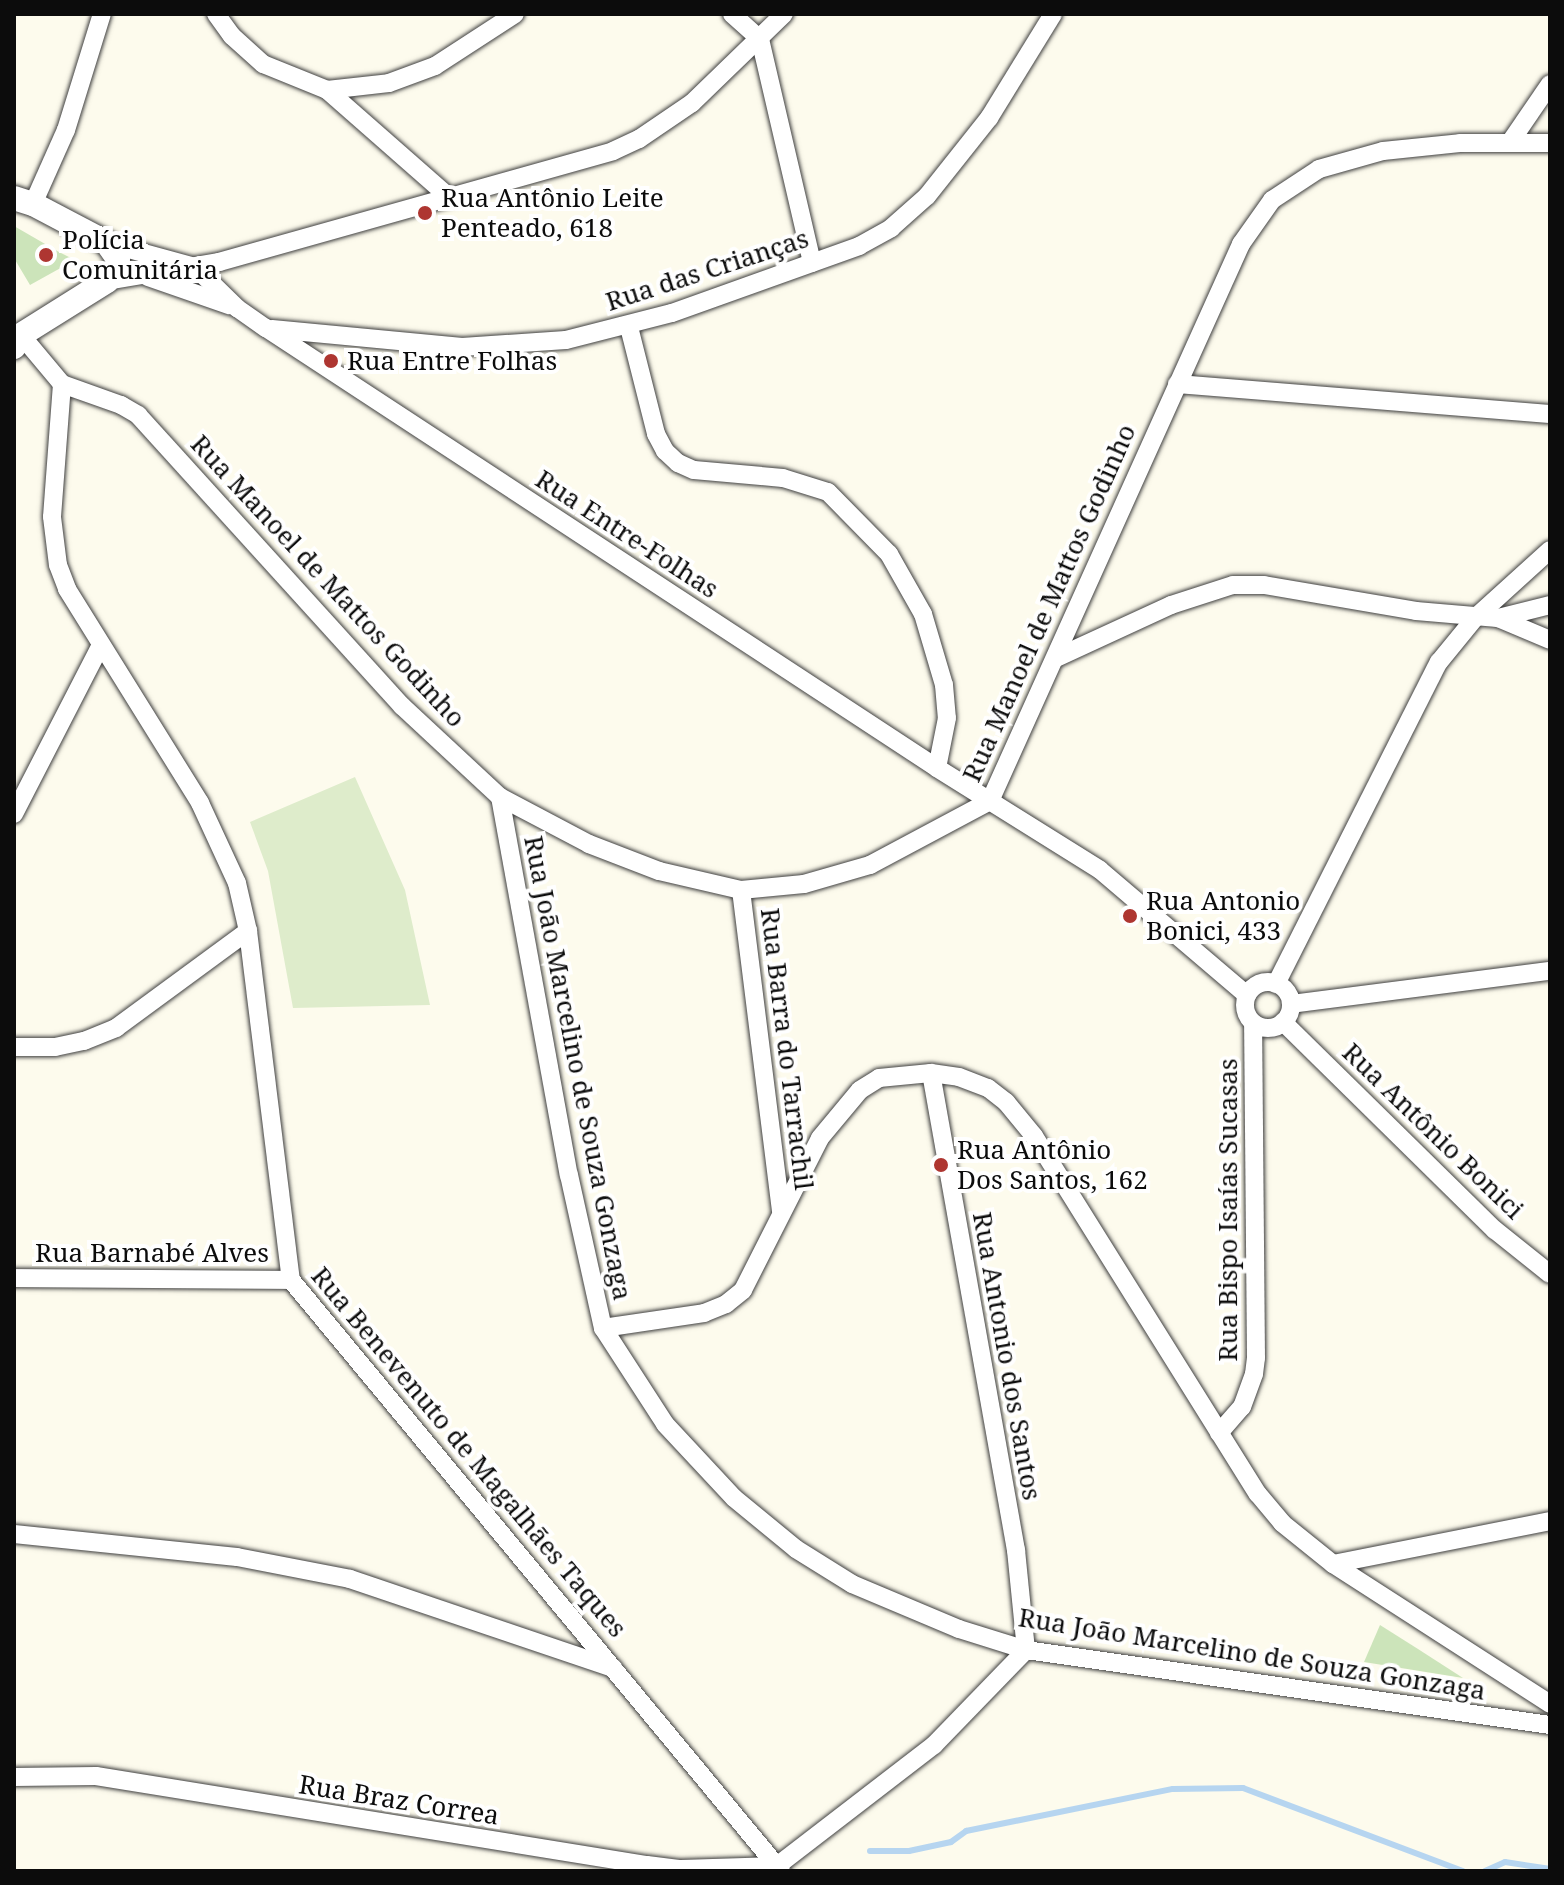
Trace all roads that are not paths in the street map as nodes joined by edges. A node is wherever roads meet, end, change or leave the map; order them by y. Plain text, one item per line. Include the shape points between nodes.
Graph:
1 (102, 14) edge
2 (216, 14) edge
3 (515, 14) edge
4 (732, 14) edge
5 (784, 14) edge
6 (1053, 14) edge
7 (760, 39) junction
8 (1550, 84) edge
9 (327, 90) junction
10 (1511, 141) junction
11 (1550, 143) edge
12 (449, 197) junction
13 (20, 199) edge
14 (107, 243) junction
15 (812, 263) junction
16 (195, 267) junction
17 (145, 276) junction
18 (107, 281) junction
19 (237, 308) junction
20 (629, 327) junction
21 (266, 328) junction
22 (16, 335) edge
23 (62, 384) junction
24 (1177, 384) junction
25 (1550, 414) edge
26 (1550, 550) edge
27 (1550, 605) edge
28 (1475, 618) junction
29 (1498, 618) junction
30 (1550, 640) edge
31 (101, 645) junction
32 (1056, 658) junction
33 (937, 768) junction
34 (500, 797) junction
35 (990, 801) junction
36 (14, 814) edge
37 (741, 890) junction
38 (248, 931) junction
39 (1550, 971) edge
40 (1276, 984) junction
41 (1247, 995) junction
42 (1291, 1004) junction
43 (1283, 1022) junction
44 (1253, 1023) junction
45 (14, 1047) edge
46 (931, 1073) junction
47 (781, 1214) junction
48 (1550, 1274) edge
49 (14, 1278) edge
50 (291, 1280) junction
51 (603, 1328) junction
52 (1219, 1433) junction
53 (1550, 1521) edge
54 (14, 1534) edge
55 (1333, 1564) junction
56 (1026, 1650) junction
57 (613, 1668) junction
58 (1550, 1704) edge
59 (1550, 1725) edge
60 (14, 1777) edge
61 (779, 1868) edge

1 - 13 street via 66,130
2 - 9 street via 263,64
3 - 9 street via 435,66 389,83
4 - 7 street
5 - 7 street
6 - 15 street, Rua das Crianças via 989,118 927,196 891,228
7 - 12 street via 692,103 639,139 535,175
7 - 15 street
8 - 10 street
9 - 12 street
10 - 11 street, Rua Manoel de Mattos Godinho
10 - 24 street, Rua Manoel de Mattos Godinho via 1383,151 1319,169 1289,187 1272,200 1241,244
12 - 16 street
13 - 14 street
14 - 16 street
14 - 18 street via 118,259
15 - 20 street, Rua das Crianças
16 - 17 street
16 - 19 street, Rua Entre-Folhas
17 - 18 street
17 - 19 street, Rua Entre-Folhas
18 - 22 street
19 - 21 street, Rua Entre-Folhas
20 - 21 street, Rua das Crianças via 566,340 462,347
20 - 33 street via 656,434 678,463 694,470 783,478 828,492 889,554 923,614 944,685 947,718
21 - 33 street, Rua Entre-Folhas
22 - 23 street
23 - 31 street, Rua Benevenuto de Magalhães Taques via 53,540 67,589
23 - 34 street, Rua Manoel de Mattos Godinho via 138,415 402,706
24 - 25 street
24 - 32 street, Rua Manoel de Mattos Godinho
26 - 28 street
27 - 29 street
28 - 29 street
28 - 32 street via 1264,585 1233,585 1171,605
28 - 40 street via 1424,686
29 - 30 street
31 - 36 street
31 - 38 street, Rua Benevenuto de Magalhães Taques via 224,849
32 - 35 street, Rua Manoel de Mattos Godinho
33 - 35 street, Rua Entre-Folhas
34 - 37 street, Rua Manoel de Mattos Godinho via 589,844 659,871
34 - 51 street, Rua João Marcelino de Souza Gonzaga via 569,1175
35 - 37 street, Rua Manoel de Mattos Godinho via 870,865 804,884
35 - 41 street via 1100,870
37 - 47 street, Rua Barra do Tarrachil
38 - 45 street via 116,1028 55,1047
38 - 50 street, Rua Benevenuto de Magalhães Taques
39 - 42 street
40 - 41 street via 1254,986
40 - 42 street
41 - 44 street via 1244,1005
42 - 43 street
43 - 44 street via 1263,1028
43 - 48 street, Rua Antônio Bonici via 1495,1230
44 - 52 street, Rua Bispo Isaías Sucasas via 1256,1358 1242,1407
46 - 47 street via 879,1078 860,1090 820,1138
46 - 52 street via 988,1088 1021,1119
46 - 56 street, Rua Antonio dos Santos via 1016,1550
47 - 51 street via 743,1290 726,1304 704,1313
49 - 50 street, Rua Barnabé Alves
50 - 57 street, Rua Benevenuto de Magalhães Taques
51 - 56 street, Rua João Marcelino de Souza Gonzaga via 665,1424 734,1498 796,1549 852,1584
52 - 55 street via 1282,1523
53 - 55 street
54 - 57 street via 237,1557 338,1576
55 - 58 street
56 - 59 street, Rua João Marcelino de Souza Gonzaga
56 - 61 street via 934,1745
57 - 61 street, Rua Benevenuto de Magalhães Taques
60 - 61 street, Rua Braz Correa via 96,1776 647,1865

